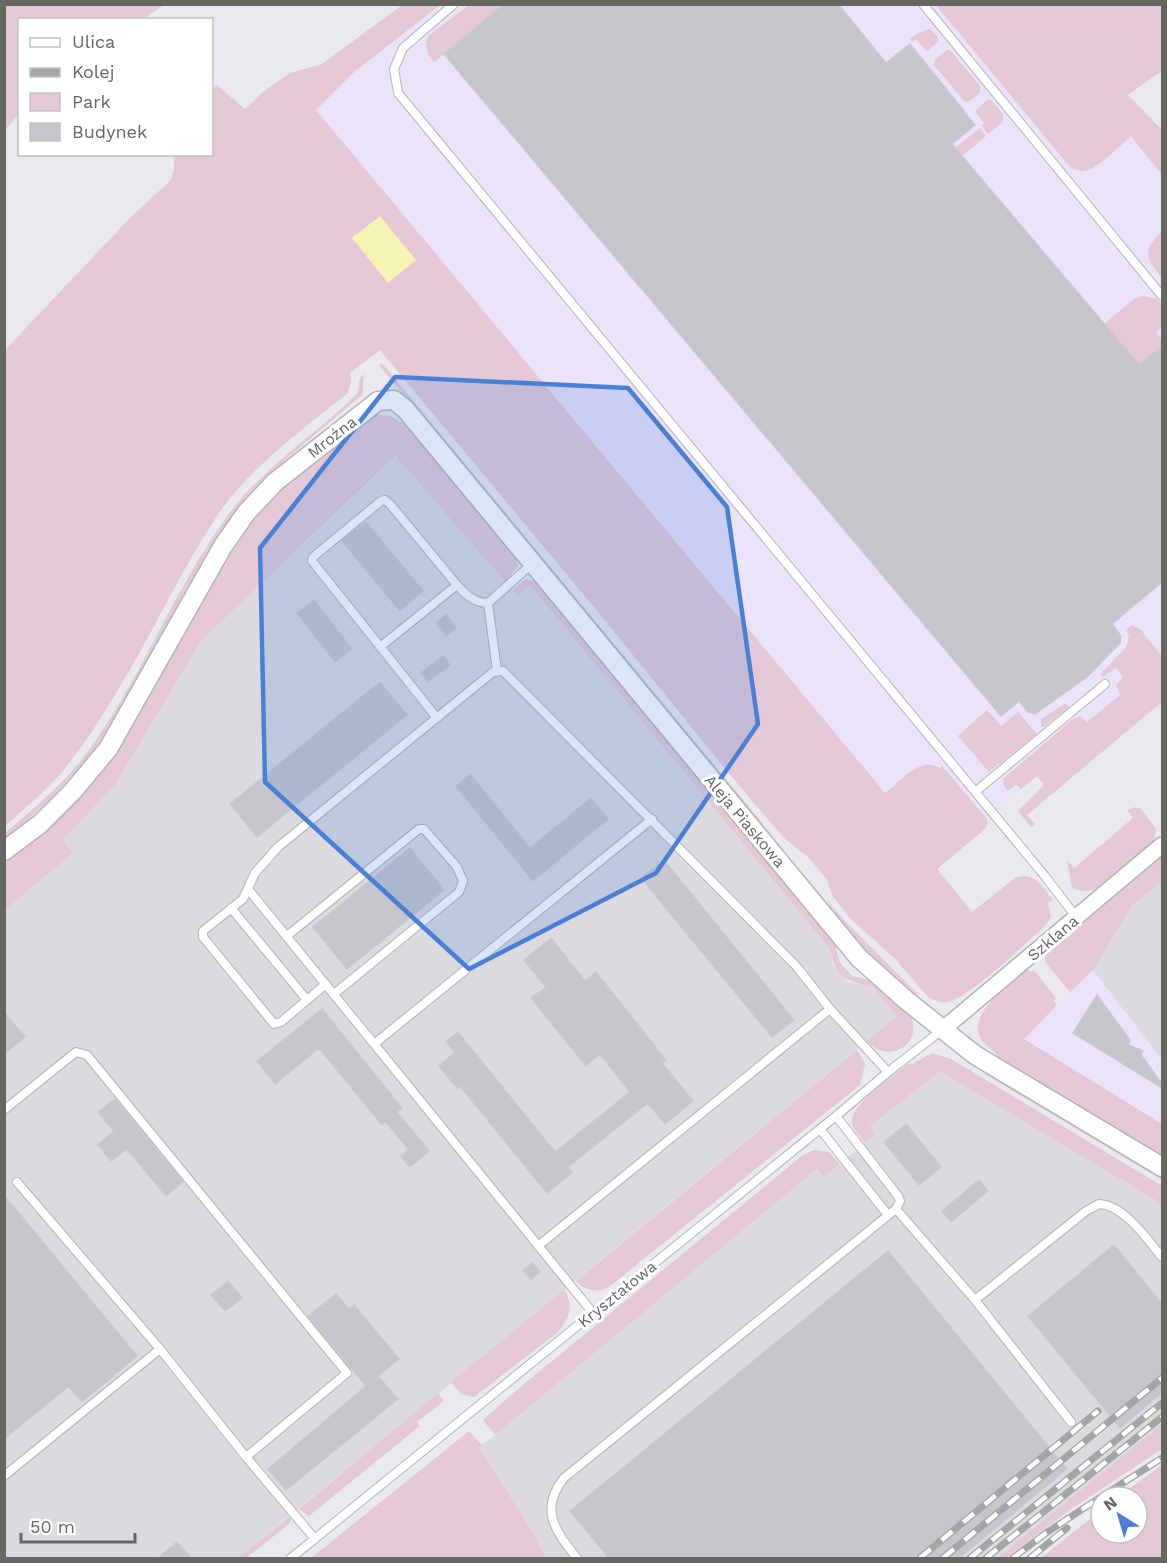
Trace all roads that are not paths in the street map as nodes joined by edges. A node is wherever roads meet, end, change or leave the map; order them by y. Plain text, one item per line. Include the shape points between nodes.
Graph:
1 (454, 4) edge
2 (923, 4) edge
3 (1162, 296) edge
4 (394, 400) joint
5 (533, 563) junction
6 (457, 585) junction
7 (489, 603) junction
8 (380, 647) junction
9 (497, 671) junction
10 (1105, 684) dead end
11 (437, 718) junction
12 (975, 792) junction
13 (652, 819) junction
14 (1162, 845) edge
15 (4, 851) edge
16 (248, 889) junction
17 (231, 908) junction
18 (1077, 918) junction
19 (288, 935) junction
20 (326, 984) junction
21 (334, 994) junction
22 (307, 1000) junction
23 (830, 1009) junction
24 (942, 1030) junction
25 (374, 1044) junction
26 (888, 1072) junction
27 (4, 1110) edge
28 (836, 1116) junction
29 (820, 1129) junction
30 (1162, 1167) edge
31 (17, 1182) dead end
32 (896, 1209) junction
33 (888, 1215) junction
34 (538, 1246) junction
35 (1162, 1257) edge
36 (975, 1300) junction
37 (592, 1314) junction
38 (160, 1349) junction
39 (1071, 1422) dead end
40 (246, 1457) junction
41 (4, 1476) edge
42 (315, 1539) junction
43 (291, 1558) edge
44 (577, 1558) edge

1 - 12 lane via 403,48 394,69 398,93
2 - 3 lane
4 - 5 main road, Aleja Piaskowa
4 - 15 main road, Mroźna via 378,401 274,482 246,513 223,546 108,749 74,791
5 - 7 lane
5 - 24 main road, Aleja Piaskowa via 859,958
6 - 7 lane via 468,596
6 - 8 lane
6 - 8 lane via 390,504 381,501 312,561
7 - 9 lane
8 - 11 lane
9 - 11 lane
9 - 13 lane via 511,678
10 - 12 lane
11 - 16 lane via 278,847 255,873
12 - 18 lane
13 - 23 lane via 797,967
13 - 25 lane
14 - 18 street, Szklana
16 - 17 lane
16 - 19 lane
17 - 22 lane
17 - 22 lane via 202,934 268,1017 277,1024
18 - 24 street, Szklana
19 - 20 lane
19 - 21 lane via 419,829 424,829 457,867 463,881 459,892
20 - 21 lane
20 - 22 lane
21 - 25 lane
23 - 26 lane
23 - 34 lane
24 - 26 lane, Kryształowa
24 - 30 main road, Aleja Piaskowa via 988,1064
25 - 34 lane
26 - 28 lane, Kryształowa
27 - 40 lane via 76,1052 87,1055 347,1373
28 - 29 lane, Kryształowa
28 - 32 lane via 898,1196
29 - 33 lane
29 - 37 lane, Kryształowa
31 - 38 lane
32 - 33 lane
32 - 36 lane
33 - 44 lane via 564,1478 555,1490 550,1509 555,1528
34 - 37 lane
35 - 36 lane via 1123,1213 1099,1204
36 - 39 lane
37 - 42 lane, Kryształowa
38 - 40 lane
38 - 41 lane
40 - 42 lane
42 - 43 lane, Kryształowa

